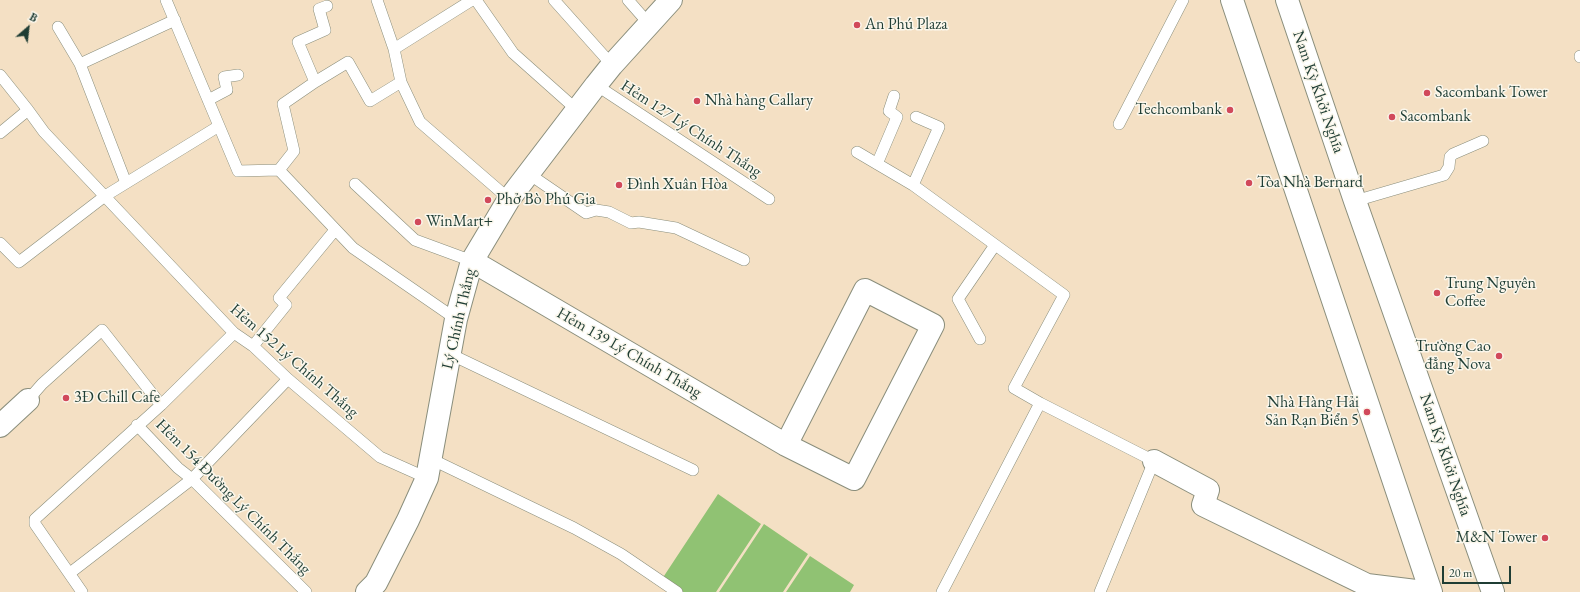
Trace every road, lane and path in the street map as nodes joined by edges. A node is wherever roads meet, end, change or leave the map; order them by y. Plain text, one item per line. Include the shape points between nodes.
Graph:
1 (166, 0) edge
2 (377, 0) edge
3 (472, 0) edge
4 (476, 0) edge
5 (554, 0) edge
6 (628, 0) edge
7 (672, 0) edge
8 (1183, 0) edge
9 (1232, 0) edge
10 (1287, 0) edge
11 (327, 6) dead end
12 (175, 20) junction
13 (649, 24) junction
14 (58, 26) dead end
15 (394, 49) junction
16 (80, 64) junction
17 (612, 65) junction
18 (0, 75) edge
19 (238, 75) dead end
20 (315, 82) junction
21 (401, 82) junction
22 (596, 85) junction
23 (894, 96) dead end
24 (208, 100) junction
25 (28, 110) junction
26 (577, 110) junction
27 (916, 117) dead end
28 (1119, 124) dead end
29 (219, 126) junction
30 (0, 133) edge
31 (1484, 141) dead end
32 (857, 152) dead end
33 (877, 164) junction
34 (279, 170) junction
35 (529, 174) junction
36 (126, 183) junction
37 (355, 184) dead end
38 (913, 185) junction
39 (105, 196) junction
40 (509, 199) junction
41 (768, 199) dead end
42 (1355, 201) junction
43 (335, 230) junction
44 (0, 243) edge
45 (996, 245) junction
46 (472, 260) junction
47 (744, 260) dead end
48 (456, 319) junction
49 (234, 333) junction
50 (980, 339) dead end
51 (253, 346) junction
52 (450, 354) junction
53 (288, 379) junction
54 (28, 400) joint
55 (1040, 403) junction
56 (161, 405) junction
57 (137, 425) junction
58 (0, 426) edge
59 (786, 445) junction
60 (1154, 460) junction
61 (429, 468) junction
62 (693, 470) dead end
63 (192, 479) junction
64 (70, 573) junction
65 (1361, 588) edge
66 (82, 592) edge
67 (306, 592) edge
68 (367, 592) edge
69 (677, 592) edge
70 (942, 592) edge
71 (1100, 592) edge
72 (1424, 592) edge
73 (1431, 592) edge
74 (1493, 592) edge

1 - 12 lane
2 - 15 lane
3 - 15 lane
4 - 26 lane via 513,53
5 - 17 lane
6 - 13 lane
7 - 13 main road, Lý Chính Thắng
8 - 28 lane
9 - 73 main road
10 - 42 main road, Nam Kỳ Khởi Nghĩa
11 - 20 lane via 319,9 325,30 298,42
12 - 16 lane
12 - 24 lane
13 - 17 main road, Lý Chính Thắng
14 - 16 lane
15 - 21 lane
16 - 36 lane
17 - 22 main road, Lý Chính Thắng
18 - 25 lane, Hẻm 152 Lý Chính Thắng
19 - 24 lane via 224,78 227,90
20 - 21 lane via 348,62 370,101
20 - 34 lane via 283,104 294,151
21 - 40 lane via 420,122
22 - 26 main road, Lý Chính Thắng
22 - 41 lane, Hẻm 127 Lý Chính Thắng
23 - 33 lane via 888,111 897,117
24 - 29 lane
25 - 30 lane
25 - 39 lane, Hẻm 152 Lý Chính Thắng via 44,132
26 - 35 main road, Lý Chính Thắng
27 - 38 lane via 939,127
29 - 34 lane via 238,171
29 - 36 lane
31 - 42 lane via 1453,154 1444,175
32 - 33 lane
33 - 38 lane
34 - 43 lane
35 - 40 main road, Lý Chính Thắng
35 - 47 lane via 586,214 596,210 609,212 631,223 676,228
36 - 39 lane
37 - 46 lane via 415,240
38 - 45 lane
39 - 44 lane via 19,262
39 - 49 lane, Hẻm 152 Lý Chính Thắng
40 - 46 main road, Lý Chính Thắng
42 - 74 main road, Nam Kỳ Khởi Nghĩa
43 - 48 lane via 353,248
43 - 51 lane via 280,298 286,305
45 - 50 lane via 958,299
45 - 55 lane via 1064,295 1014,388
46 - 48 main road, Lý Chính Thắng
46 - 59 main road, Hẻm 139 Lý Chính Thắng
48 - 52 main road, Lý Chính Thắng
49 - 51 lane, Hẻm 152 Lý Chính Thắng
49 - 56 lane
51 - 53 lane, Hẻm 152 Lý Chính Thắng
52 - 61 main road, Lý Chính Thắng
52 - 62 lane
53 - 61 lane, Hẻm 152 Lý Chính Thắng via 380,457
53 - 63 lane
54 - 56 lane via 42,384 102,330
54 - 58 main road
55 - 60 lane
55 - 70 lane
56 - 57 lane
57 - 63 lane, Hẻm 154 Đường Lý Chính Thắng
57 - 64 lane via 36,519 35,524
59 - 59 main road, Hẻm 139 Lý Chính Thắng via 864,290 933,325 854,479
60 - 65 main road via 1208,490 1203,505
60 - 71 lane
61 - 68 main road, Lý Chính Thắng via 408,520 376,583
61 - 69 lane, Hẻm 152 Lý Chính Thắng via 574,528 621,554
63 - 64 lane
63 - 67 lane, Hẻm 154 Đường Lý Chính Thắng
64 - 66 lane
65 - 72 main road

